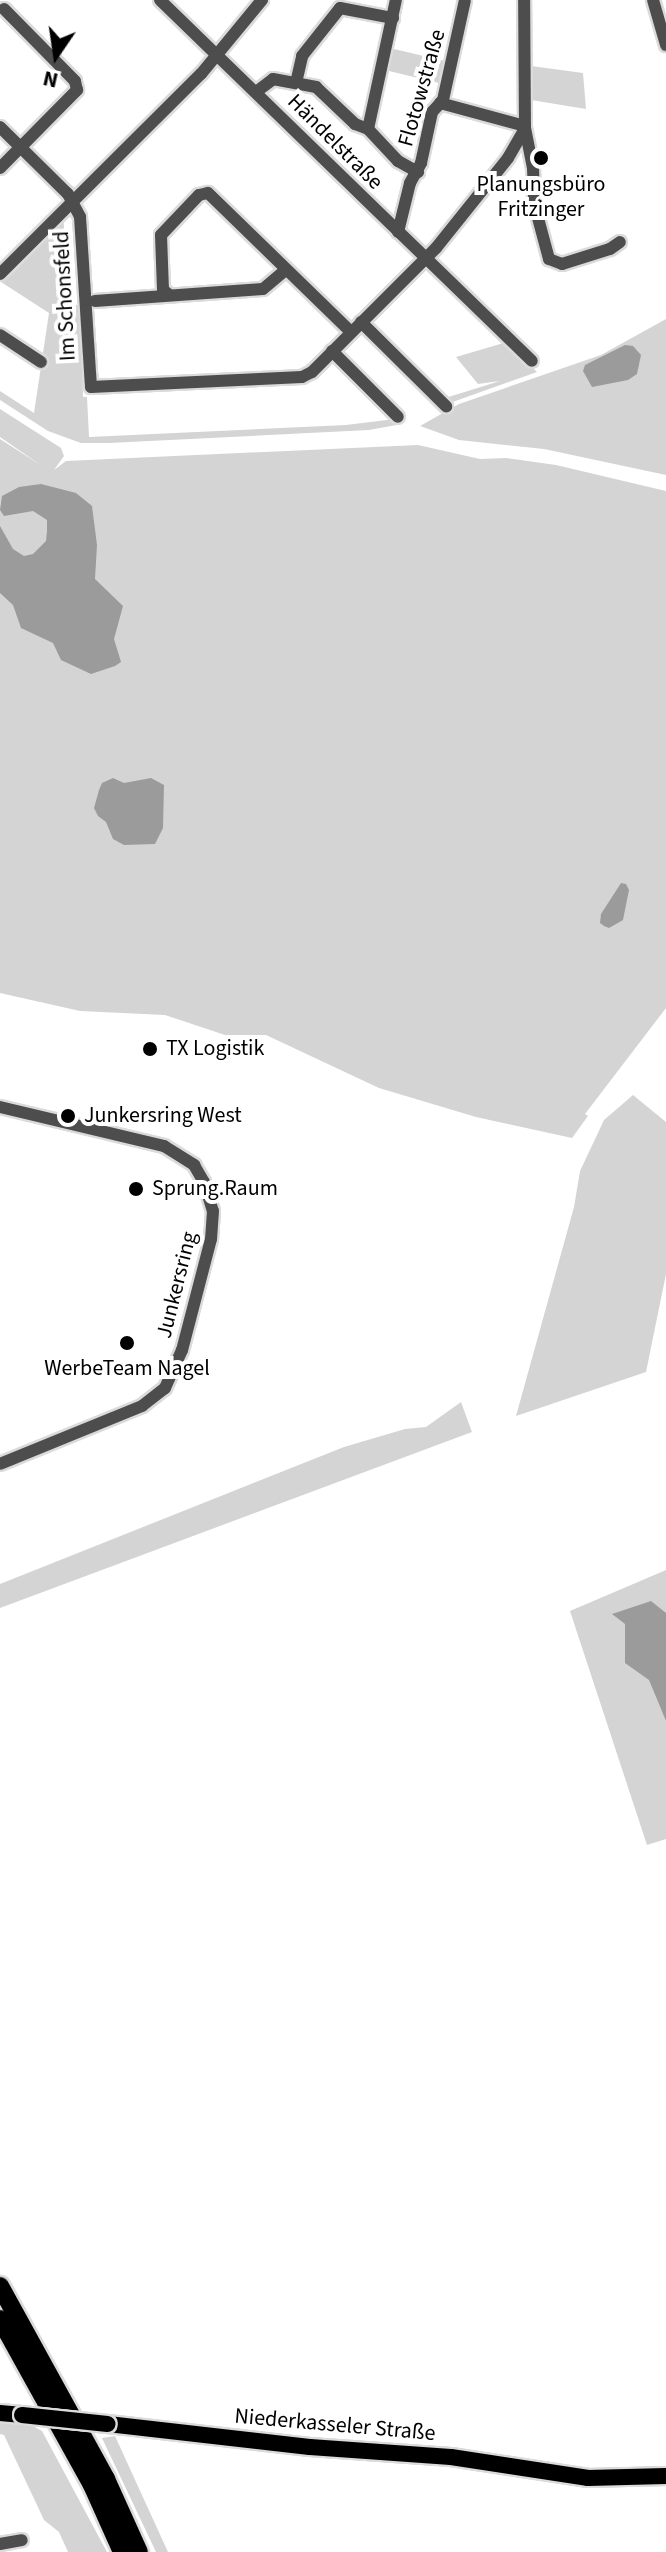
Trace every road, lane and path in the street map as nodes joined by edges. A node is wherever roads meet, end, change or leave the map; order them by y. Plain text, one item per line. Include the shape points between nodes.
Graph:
1 (160, 0) edge
2 (262, 0) edge
3 (396, 0) edge
4 (465, 0) edge
5 (524, 0) edge
6 (653, 0) edge
7 (4, 9) dead end
8 (393, 18) junction
9 (666, 45) edge
10 (218, 55) junction
11 (296, 83) junction
12 (256, 92) junction
13 (440, 103) junction
14 (0, 127) edge
15 (525, 127) junction
16 (368, 129) junction
17 (21, 147) junction
18 (508, 158) junction
19 (530, 164) junction
20 (0, 168) edge
21 (418, 172) junction
22 (74, 203) junction
23 (398, 232) junction
24 (620, 242) dead end
25 (425, 258) junction
26 (286, 270) junction
27 (0, 274) edge
28 (168, 294) junction
29 (95, 301) dead end
30 (361, 322) junction
31 (351, 332) junction
32 (0, 335) edge
33 (332, 351) junction
34 (532, 361) dead end
35 (41, 362) dead end
36 (446, 406) dead end
37 (398, 417) dead end
38 (0, 1107) edge
39 (0, 1464) edge
40 (0, 2286) edge
41 (0, 2319) edge
42 (0, 2413) edge
43 (666, 2476) edge
44 (22, 2540) dead end
45 (0, 2544) edge
46 (122, 2552) edge
47 (139, 2552) edge

1 - 10 street, Händelstraße
2 - 10 street
3 - 8 street
4 - 13 street, Flotowstraße
5 - 15 street
6 - 9 street
7 - 17 street via 77,85 76,93
8 - 11 street via 340,8 302,56
8 - 16 street
10 - 12 street, Händelstraße
10 - 22 street
11 - 12 street via 273,79
11 - 16 street via 316,87 355,124
12 - 23 street, Händelstraße
13 - 15 street
13 - 21 street, Flotowstraße via 432,112
14 - 17 street, Im Schonsfeld
15 - 18 street
15 - 19 street
16 - 21 street via 398,161
17 - 20 street
17 - 22 street, Im Schonsfeld
18 - 19 street via 520,155
18 - 25 street
19 - 24 street via 536,215 551,261 562,264
21 - 23 street, Flotowstraße via 410,183
22 - 27 street
22 - 33 street, Im Schonsfeld via 80,217 91,387 302,377
23 - 25 street, Händelstraße
25 - 30 street, Im Schonsfeld
25 - 34 street, Händelstraße
26 - 28 street via 266,289
26 - 28 street via 214,195 203,193 161,235 163,290
26 - 31 street
28 - 29 street
30 - 31 street, Im Schonsfeld
30 - 36 street
31 - 33 street, Im Schonsfeld
32 - 35 street
33 - 37 street
38 - 39 street, Junkersring via 164,1146 194,1165 213,1211 211,1239 182,1350 165,1388 142,1406
40 - 47 highway via 106,2479
41 - 46 highway via 92,2485
42 - 43 main road, Niederkasseler Straße, bridge via 451,2457 588,2478
44 - 45 street

